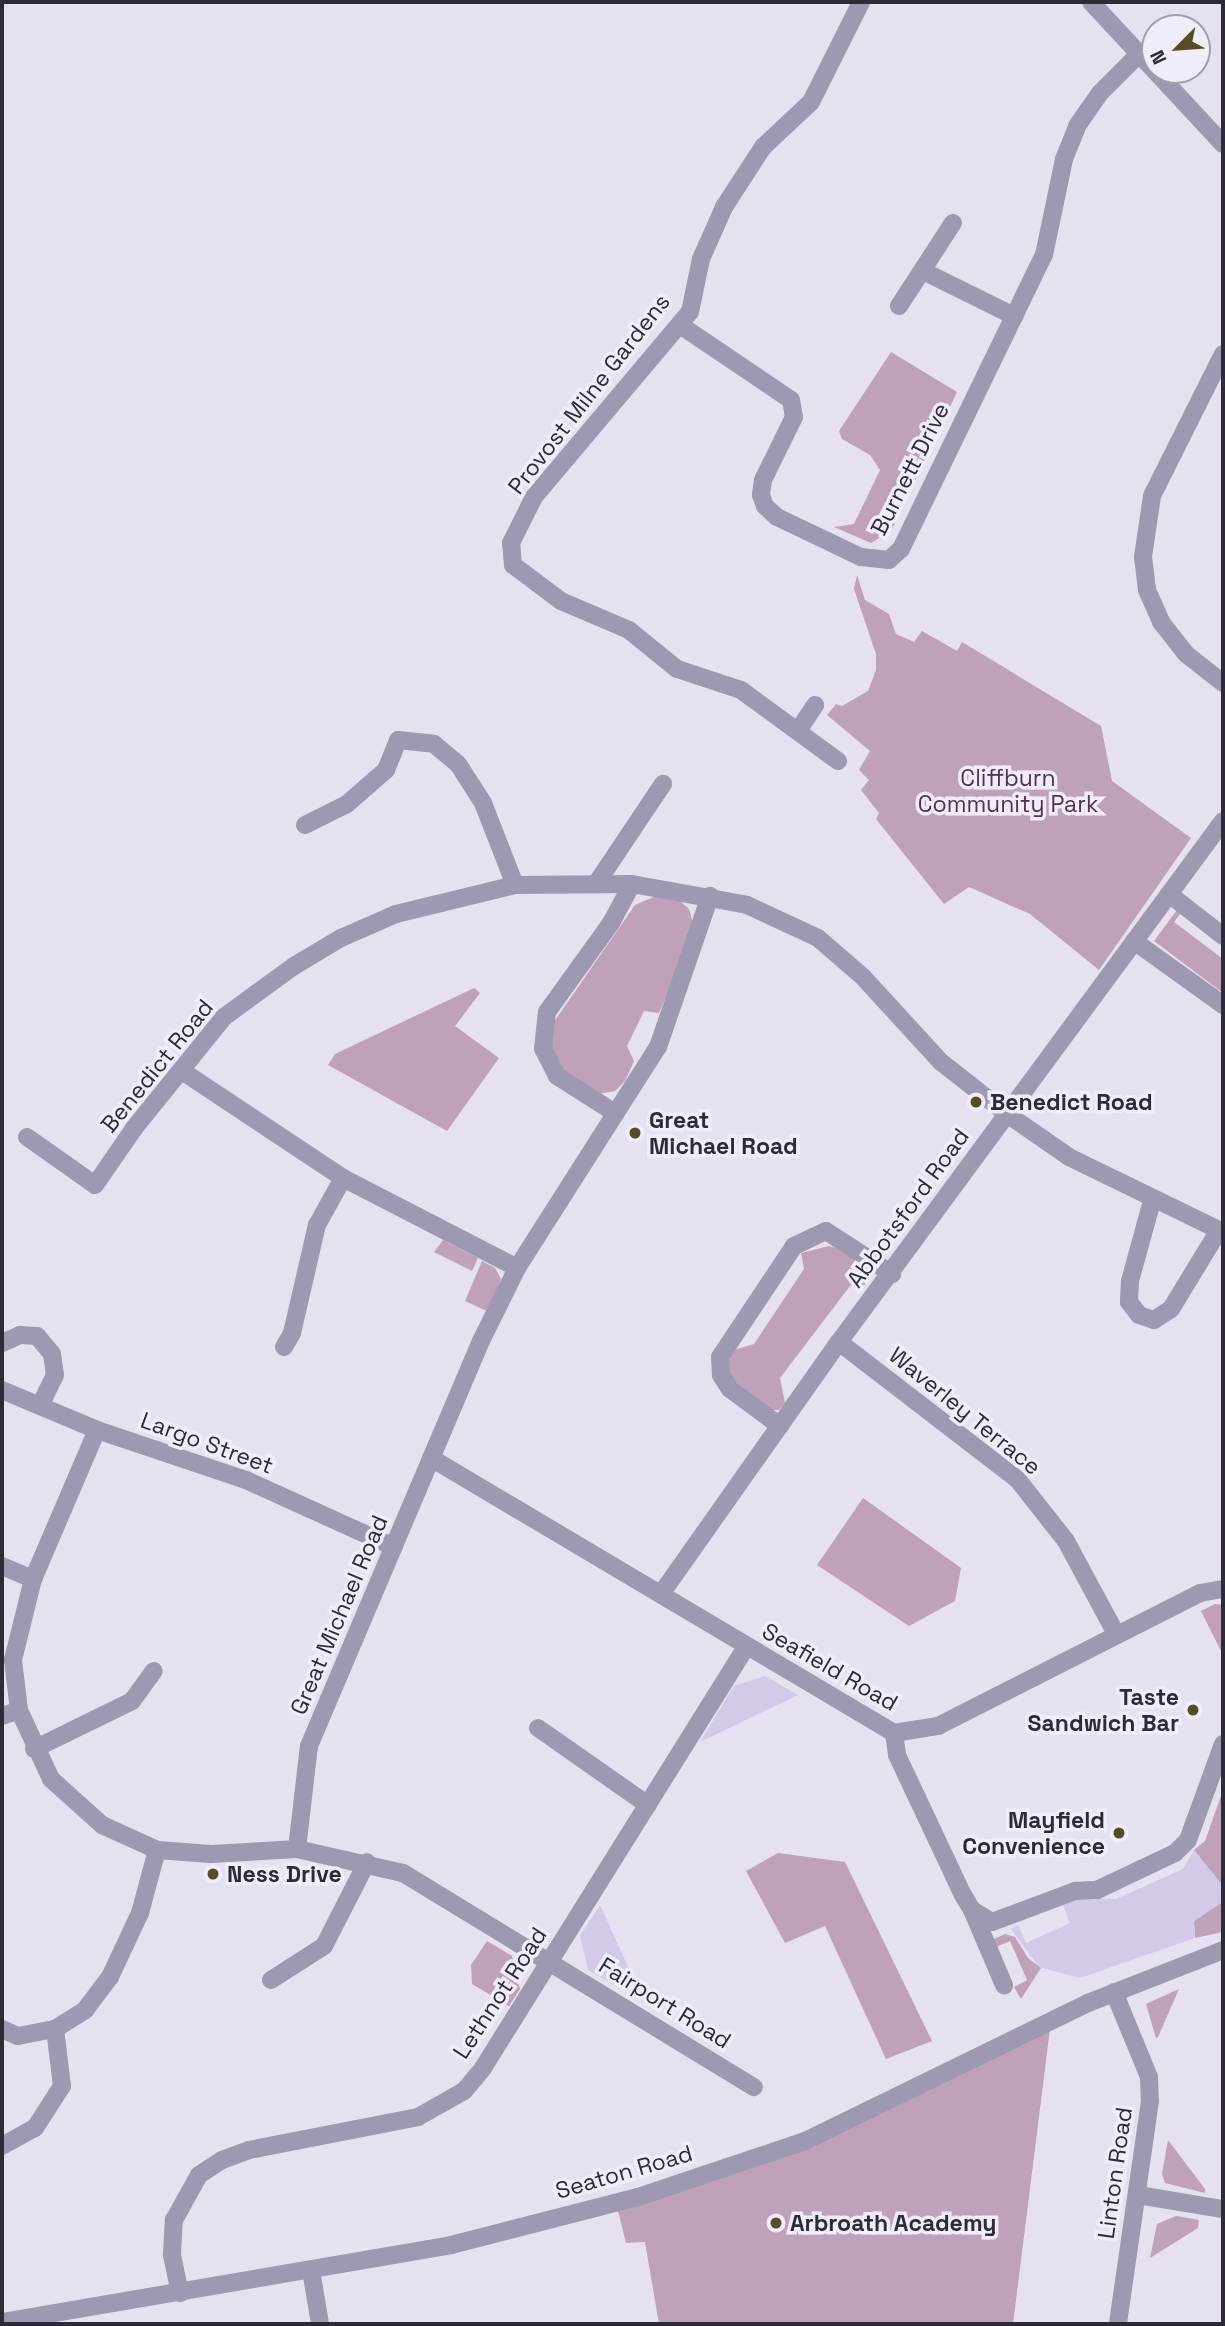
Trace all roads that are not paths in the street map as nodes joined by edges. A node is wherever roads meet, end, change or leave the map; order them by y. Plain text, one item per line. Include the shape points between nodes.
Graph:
1 (861, 2) edge
2 (1091, 2) edge
3 (1139, 54) junction
4 (1223, 144) edge
5 (953, 223) dead end
6 (923, 271) junction
7 (900, 306) dead end
8 (1014, 316) junction
9 (680, 325) junction
10 (1223, 354) edge
11 (1223, 683) edge
12 (815, 705) dead end
13 (799, 729) junction
14 (838, 761) dead end
15 (663, 785) dead end
16 (1223, 821) edge
17 (305, 825) dead end
18 (598, 881) junction
19 (632, 884) junction
20 (515, 885) junction
21 (1169, 894) junction
22 (710, 896) junction
23 (1223, 936) edge
24 (1135, 941) junction
25 (1223, 1006) edge
26 (182, 1071) junction
27 (615, 1113) junction
28 (1007, 1114) junction
29 (27, 1137) dead end
30 (344, 1178) junction
31 (1152, 1201) junction
32 (1221, 1231) edge
33 (517, 1268) junction
34 (892, 1274) junction
35 (839, 1342) junction
36 (2, 1343) edge
37 (284, 1347) dead end
38 (2, 1390) edge
39 (40, 1406) junction
40 (780, 1426) junction
41 (97, 1430) junction
42 (431, 1458) junction
43 (394, 1547) junction
44 (2, 1566) edge
45 (33, 1579) junction
46 (1223, 1589) edge
47 (661, 1594) junction
48 (1116, 1634) junction
49 (746, 1647) junction
50 (154, 1671) dead end
51 (10, 1713) edge
52 (538, 1728) dead end
53 (894, 1733) junction
54 (1223, 1744) edge
55 (34, 1749) junction
56 (648, 1805) junction
57 (297, 1849) junction
58 (158, 1850) junction
59 (367, 1862) junction
60 (972, 1910) junction
61 (1223, 1950) edge
62 (551, 1961) junction
63 (271, 1980) dead end
64 (1004, 1985) dead end
65 (1114, 1992) junction
66 (2, 2029) edge
67 (55, 2029) junction
68 (754, 2087) dead end
69 (2, 2147) edge
70 (1138, 2195) junction
71 (1223, 2209) edge
72 (311, 2270) junction
73 (180, 2293) junction
74 (2, 2322) edge
75 (320, 2324) edge
76 (1118, 2324) edge

1 - 9 street, Provost Milne Gardens via 811,102 763,147 724,207 701,259 690,312
2 - 3 street
3 - 4 street
3 - 8 street, Burnett Drive via 1100,93 1077,126 1064,159 1044,255
5 - 6 street
6 - 7 street
6 - 8 street
8 - 9 street, Burnett Drive via 901,550 889,560 874,562 777,517 765,506 763,480 794,416 791,400
9 - 13 street, Provost Milne Gardens via 534,497 511,543 513,565 561,601 629,630 677,669 741,690
10 - 11 street via 1152,496 1143,557 1147,590 1161,622 1186,654
12 - 13 street
13 - 14 street, Provost Milne Gardens
15 - 18 street
16 - 21 street, Abbotsford Road
17 - 20 street via 347,804 386,770 397,740 434,744 458,764 483,803
18 - 19 street, Benedict Road
18 - 20 street, Benedict Road
19 - 22 street, Benedict Road
19 - 27 street via 611,923 547,1012 543,1049 557,1076
20 - 26 street, Benedict Road via 396,914 341,939 294,966 224,1017
21 - 23 street
21 - 24 street, Abbotsford Road
22 - 27 street, Great Michael Road via 658,1046
22 - 28 street, Benedict Road via 747,905 818,938 863,977 941,1062
24 - 25 street
24 - 28 street, Abbotsford Road
26 - 29 street, Benedict Road via 95,1185
26 - 30 street
27 - 33 street, Great Michael Road
28 - 31 street, Benedict Road via 1069,1157
28 - 34 street, Abbotsford Road
30 - 33 street
30 - 37 street via 317,1225 292,1332
31 - 32 street, Benedict Road
31 - 32 street via 1130,1281 1129,1302 1139,1315 1154,1320 1171,1309
33 - 42 street, Great Michael Road
34 - 35 street, Abbotsford Road
34 - 40 street via 825,1231 794,1246 720,1357 721,1374 730,1389
35 - 40 street, Abbotsford Road
35 - 48 street, Waverley Terrace via 1018,1480 1066,1541
36 - 39 street via 20,1335 37,1336 52,1354 55,1375
38 - 39 street, Largo Street
39 - 41 street, Largo Street
40 - 47 street, Abbotsford Road
41 - 43 street, Largo Street via 246,1480
41 - 45 street
42 - 43 street, Great Michael Road
42 - 47 street, Seafield Road
43 - 57 street, Great Michael Road via 309,1746
44 - 45 street
45 - 51 street via 13,1660
46 - 48 street, Seafield Road via 1200,1593
47 - 49 street, Seafield Road
48 - 53 street, Seafield Road via 938,1726
49 - 53 street, Seafield Road
49 - 56 street, Lethnot Road
50 - 55 street via 132,1701
51 - 55 street
52 - 56 street
53 - 60 street via 897,1755
54 - 60 street via 1188,1840 1175,1853 1097,1890 1061,1895 1003,1921 992,1922
55 - 58 street via 51,1779 102,1825
56 - 62 street, Lethnot Road
57 - 58 street via 211,1854
57 - 59 street
58 - 67 street via 140,1913 110,1977 85,2010
59 - 62 street via 403,1873
59 - 63 street via 324,1946
60 - 64 street
61 - 65 street, Seaton Road
62 - 68 street, Fairport Road
62 - 73 street, Lethnot Road via 484,2068 464,2091 442,2106 393,2123 249,2150 199,2175 174,2220 172,2254
65 - 70 street, Linton Road via 1149,2077 1149,2124
65 - 72 street, Seaton Road via 805,2141 638,2197 451,2245
66 - 67 street via 18,2036
67 - 69 street via 62,2086 35,2128
70 - 71 street
70 - 76 street, Linton Road
72 - 73 street, Seaton Road
72 - 75 street
73 - 74 street, Seaton Road

